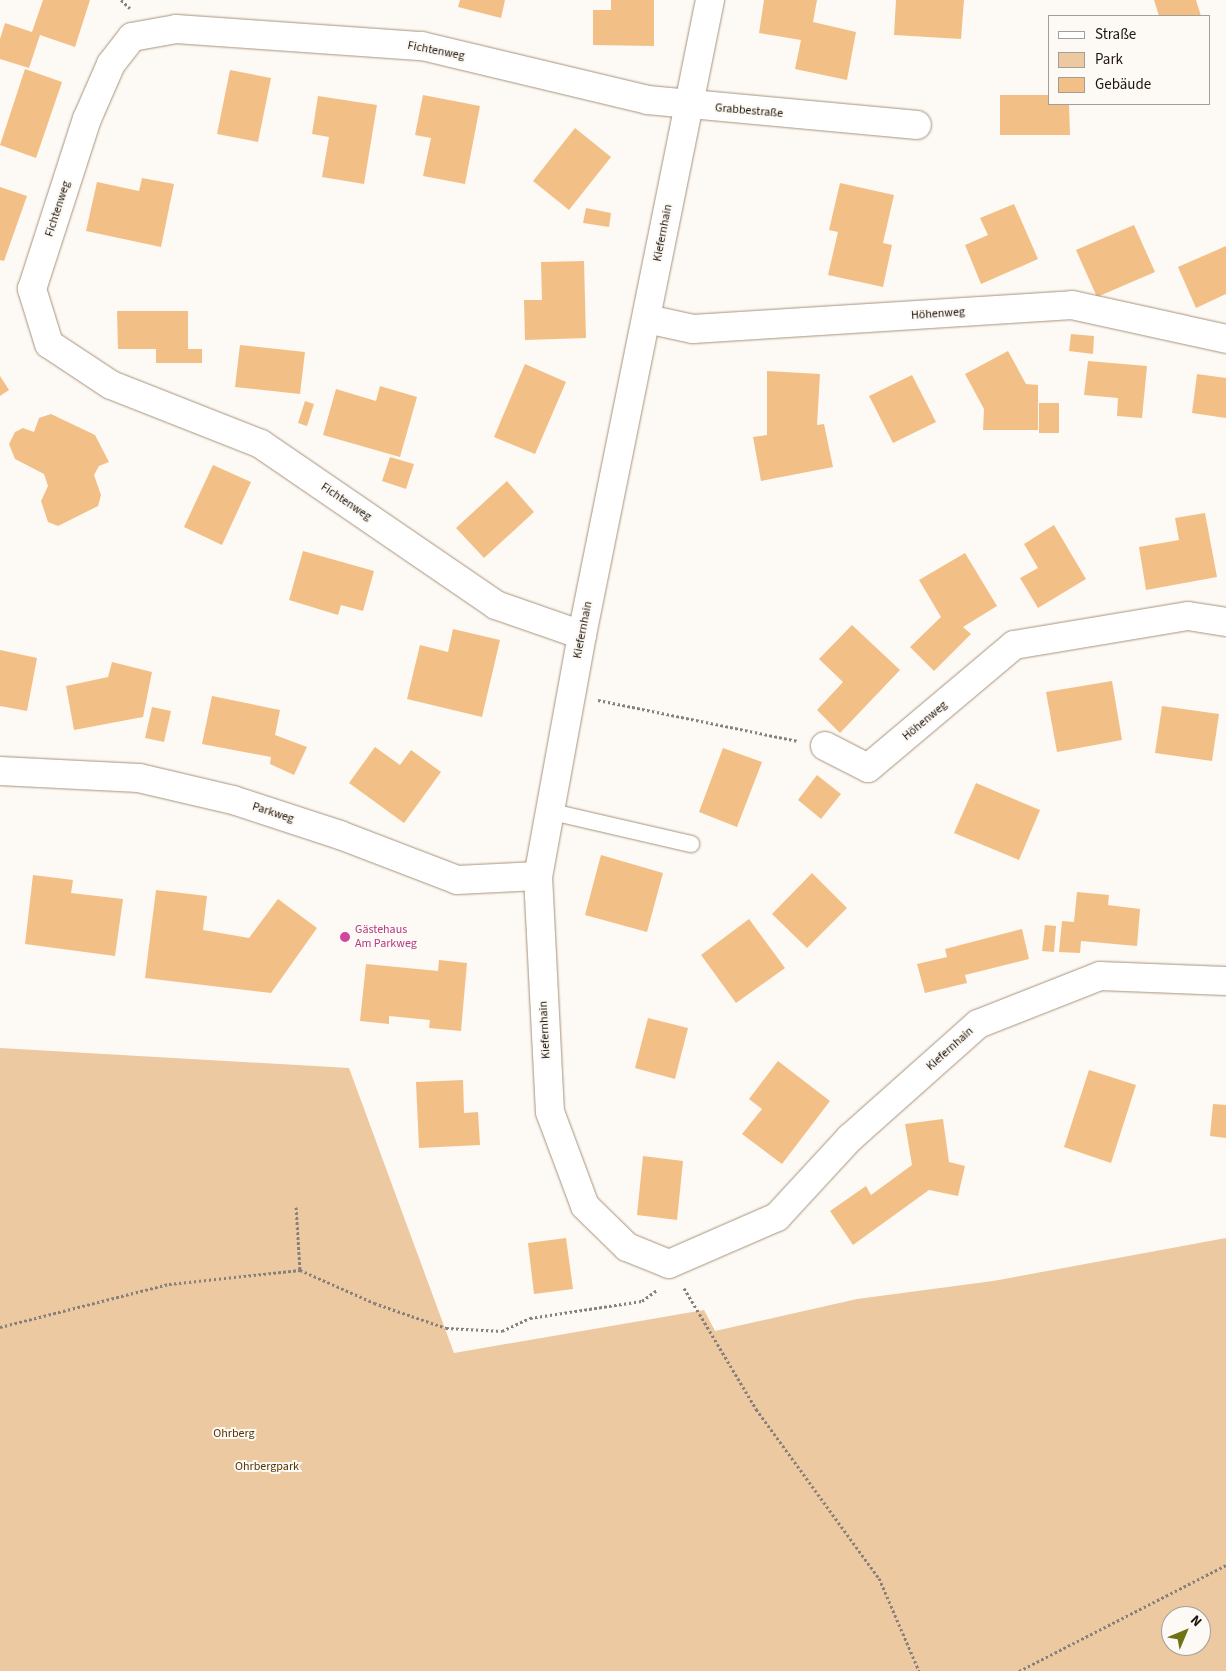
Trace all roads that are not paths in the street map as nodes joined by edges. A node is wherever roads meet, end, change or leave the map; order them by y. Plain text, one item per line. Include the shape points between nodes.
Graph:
1 (710, 0) edge
2 (688, 105) junction
3 (917, 125) dead end
4 (647, 319) junction
5 (1226, 339) edge
6 (1226, 622) edge
7 (582, 635) junction
8 (825, 746) road end
9 (0, 771) edge
10 (548, 811) junction
11 (690, 844) dead end
12 (538, 876) junction
13 (1226, 981) edge

1 - 2 street
2 - 3 street, Grabbestraße
2 - 4 street, Kiefernhain
2 - 7 street, Fichtenweg via 648,100 422,46 176,29 132,37 111,64 87,119 32,289 49,344 111,386 261,444 496,605
4 - 5 street, Höhenweg via 694,329 1072,305
4 - 7 street, Kiefernhain
6 - 8 street, Höhenweg via 1188,616 1014,645 868,768
7 - 10 street, Kiefernhain
9 - 12 street, Parkweg via 139,778 233,800 340,835 457,880
10 - 11 lane
10 - 12 street, Kiefernhain
12 - 13 street, Kiefernhain via 550,1112 585,1206 627,1247 669,1264 777,1217 850,1138 978,1024 1100,976

